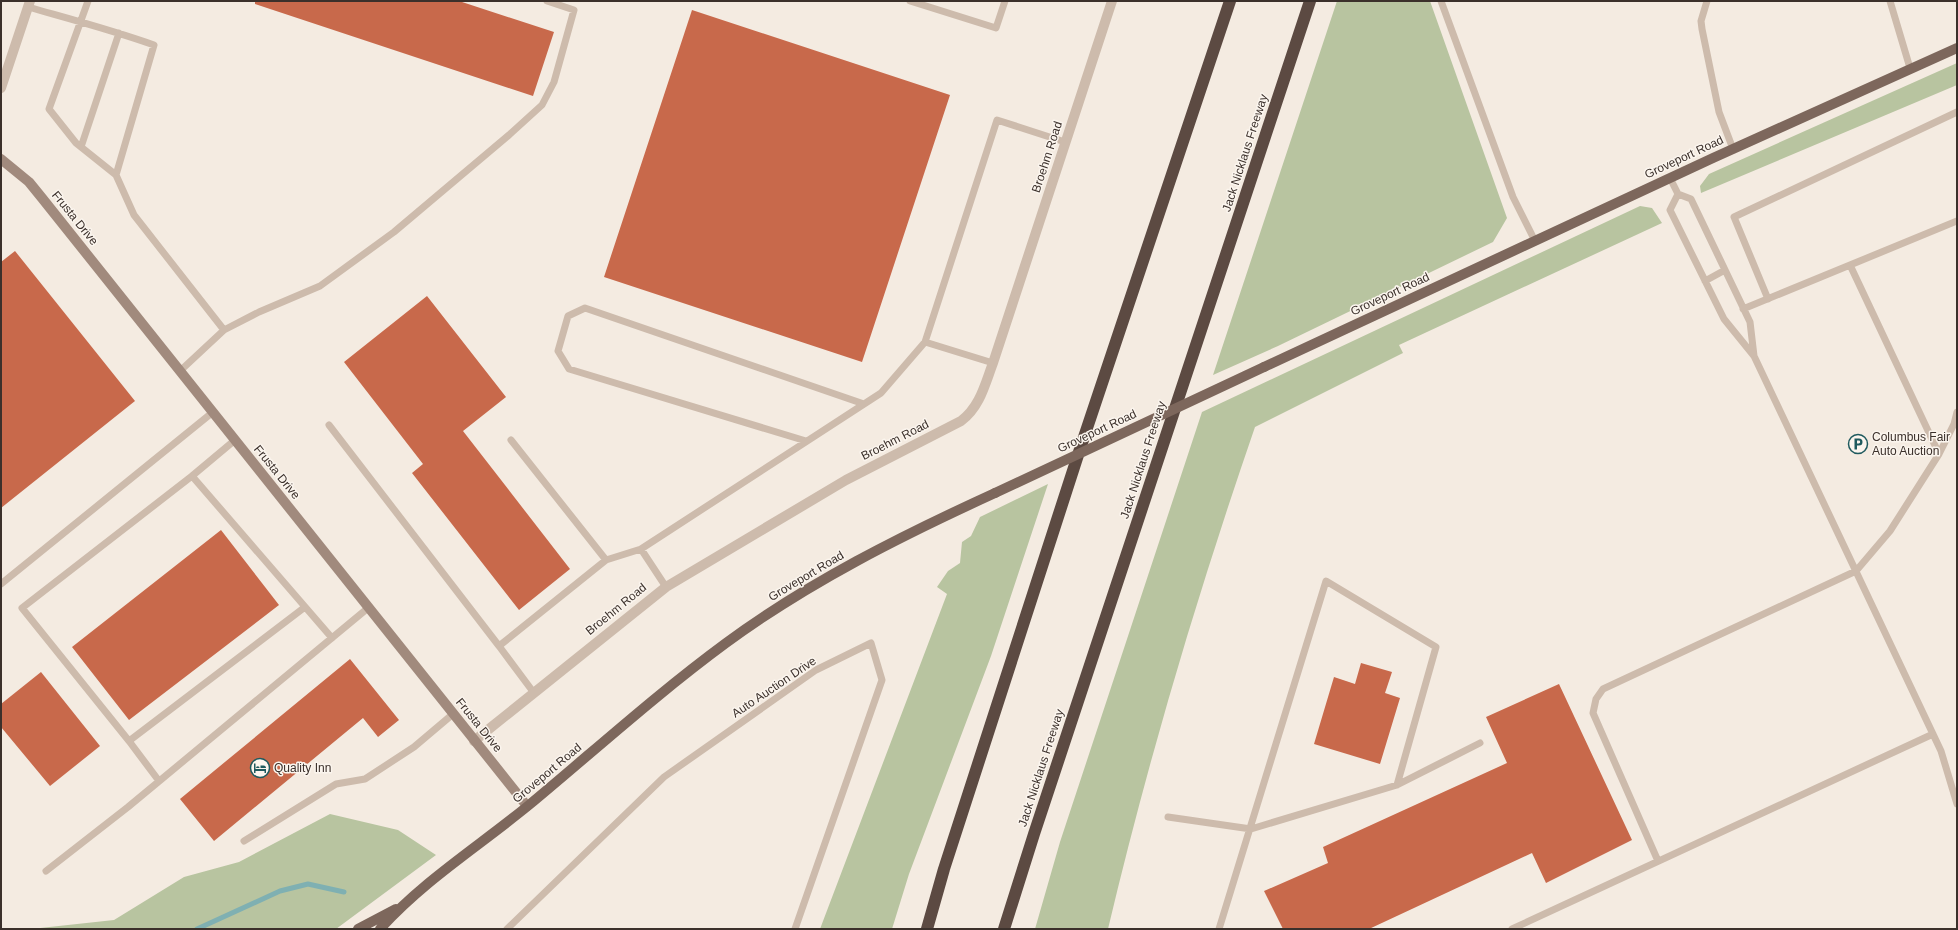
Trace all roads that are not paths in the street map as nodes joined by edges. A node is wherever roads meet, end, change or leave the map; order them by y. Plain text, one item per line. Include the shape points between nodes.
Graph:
1 (88, 1) edge
2 (547, 1) edge
3 (910, 1) edge
4 (1005, 1) edge
5 (1112, 1) edge
6 (1230, 1) edge
7 (1310, 1) edge
8 (1441, 1) edge
9 (1707, 1) edge
10 (1890, 1) edge
11 (29, 4) edge
12 (81, 22) junction
13 (119, 33) junction
14 (1957, 48) edge
15 (1910, 68) junction
16 (1, 88) edge
17 (1957, 112) edge
18 (1065, 142) junction
19 (81, 147) junction
20 (1733, 149) junction
21 (1, 159) edge
22 (116, 175) junction
23 (1670, 178) junction
24 (1678, 194) junction
25 (1957, 221) edge
26 (1534, 241) junction
27 (1850, 265) junction
28 (1725, 270) junction
29 (1705, 281) junction
30 (1768, 299) junction
31 (1743, 309) junction
32 (224, 330) junction
33 (925, 342) junction
34 (1754, 356) junction
35 (993, 363) junction
36 (180, 371) junction
37 (864, 404) junction
38 (213, 412) junction
39 (1957, 412) edge
40 (329, 425) dead end
41 (235, 440) junction
42 (511, 440) dead end
43 (806, 441) junction
44 (1939, 454) junction
45 (192, 476) junction
46 (640, 549) junction
47 (606, 560) junction
48 (1856, 572) junction
49 (1, 584) edge
50 (666, 586) junction
51 (305, 607) junction
52 (368, 608) junction
53 (332, 638) junction
54 (499, 646) junction
55 (534, 693) junction
56 (453, 714) junction
57 (1933, 734) junction
58 (129, 741) junction
59 (474, 741) junction
60 (1480, 743) dead end
61 (159, 781) junction
62 (1397, 785) junction
63 (1957, 804) edge
64 (527, 806) junction
65 (1168, 817) dead end
66 (1251, 829) junction
67 (244, 840) dead end
68 (1658, 861) junction
69 (46, 871) dead end
70 (401, 906) junction
71 (358, 929) edge
72 (380, 929) edge
73 (507, 929) edge
74 (795, 929) edge
75 (927, 929) edge
76 (1004, 929) edge
77 (1219, 929) edge
78 (1512, 929) edge

1 - 12 lane
2 - 32 lane via 574,10 554,82 542,105 394,232 320,286
3 - 4 lane via 996,28
5 - 18 street, Broehm Road
6 - 75 highway via 1076,460
7 - 76 highway, Jack Nicklaus Freeway
8 - 26 lane via 1513,197
9 - 20 lane via 1701,21 1702,29 1719,112
10 - 15 lane
11 - 12 lane
11 - 16 street
12 - 13 lane
12 - 19 lane via 50,109
13 - 19 lane
13 - 22 lane via 154,45
14 - 15 main road, Groveport Road
15 - 20 main road, Groveport Road
17 - 30 lane via 1734,217
18 - 33 lane via 997,120
18 - 35 street, Broehm Road
19 - 22 lane
20 - 23 main road, Groveport Road
21 - 36 street, Frusta Drive via 30,182
22 - 32 lane via 134,214
23 - 24 lane
23 - 26 main road, Groveport Road
24 - 28 lane via 1691,199
24 - 29 lane via 1670,210
25 - 27 lane
26 - 64 main road, Groveport Road, bridge via 890,542 820,581 726,643
27 - 30 lane
27 - 44 lane
28 - 29 lane
28 - 31 lane
29 - 34 lane via 1724,319
30 - 31 lane
31 - 34 lane via 1750,322
32 - 36 lane
33 - 35 lane
33 - 37 lane via 881,393
34 - 48 lane
35 - 50 street, Broehm Road via 978,404 961,422 846,480
36 - 38 street, Frusta Drive
37 - 43 lane
37 - 43 lane via 585,308 568,316 558,351 569,369
38 - 41 street, Frusta Drive
38 - 49 lane
39 - 44 lane
40 - 54 lane
41 - 45 lane
41 - 52 street, Frusta Drive
42 - 47 lane
43 - 46 lane
44 - 48 lane via 1890,531
45 - 51 lane
45 - 58 lane via 22,608
46 - 47 lane
46 - 50 lane
47 - 54 lane
48 - 57 lane
48 - 68 lane via 1603,689 1596,699 1593,713
50 - 55 street, Broehm Road
51 - 53 lane
51 - 58 lane
52 - 53 lane
52 - 56 street, Frusta Drive
53 - 61 lane
54 - 55 lane
55 - 59 street, Broehm Road
56 - 59 street, Frusta Drive
56 - 67 lane via 414,747 365,779 336,784
57 - 63 lane via 1941,750
57 - 68 lane
58 - 61 lane
59 - 64 street, Frusta Drive
60 - 62 lane
61 - 69 lane
62 - 66 lane
62 - 66 lane via 1436,647 1326,581
64 - 70 main road, Groveport Road
65 - 66 lane
66 - 77 lane
68 - 78 lane
70 - 71 main road, Groveport Road
70 - 72 main road, Groveport Road
73 - 74 lane, Auto Auction Drive via 664,777 816,670 871,643 882,680

